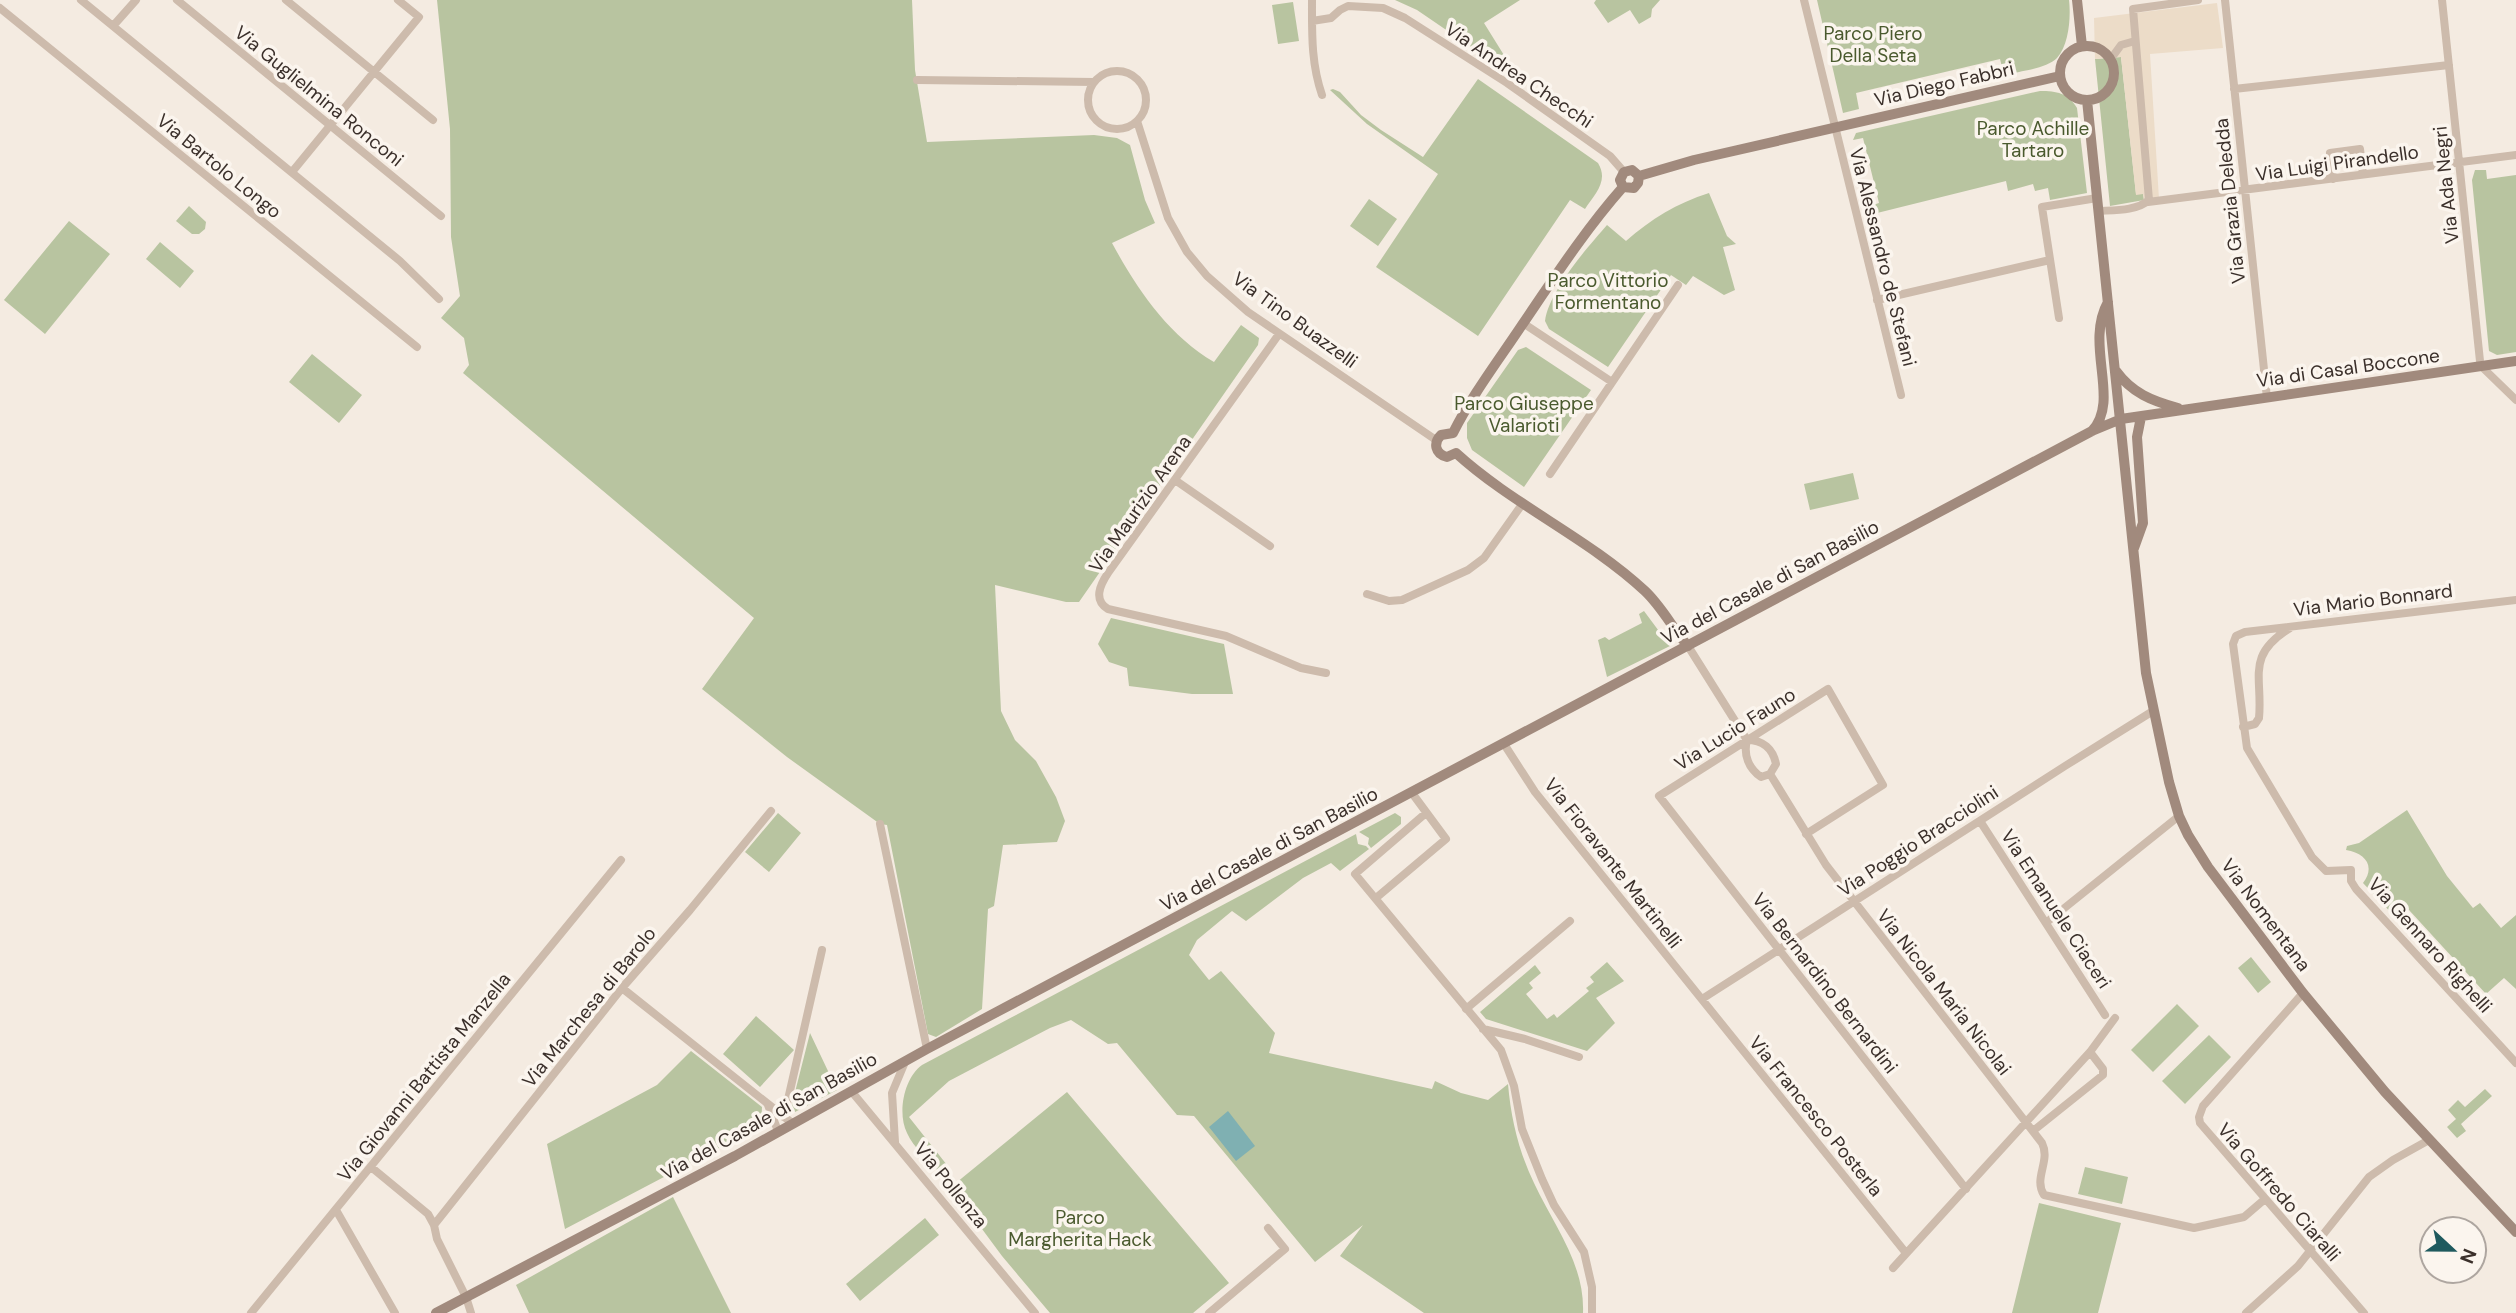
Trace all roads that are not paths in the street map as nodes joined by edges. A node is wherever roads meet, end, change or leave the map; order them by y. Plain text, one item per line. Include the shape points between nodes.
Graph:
1 (81, 0) edge
2 (136, 0) edge
3 (177, 0) edge
4 (286, 0) edge
5 (398, 0) edge
6 (1312, 0) edge
7 (1804, 0) edge
8 (2077, 0) edge
9 (2198, 0) edge
10 (2225, 0) edge
11 (2442, 0) edge
12 (0, 8) edge
13 (1312, 21) junction
14 (113, 26) junction
15 (2135, 41) junction
16 (2082, 47) junction
17 (2110, 60) junction
18 (2449, 65) junction
19 (372, 72) junction
20 (2060, 76) junction
21 (917, 80) dead end
22 (1094, 82) junction
23 (2234, 89) junction
24 (1322, 95) dead end
25 (2087, 100) junction
26 (433, 120) dead end
27 (1137, 121) junction
28 (330, 125) junction
29 (1835, 127) junction
30 (2516, 155) edge
31 (2460, 162) junction
32 (292, 172) junction
33 (1624, 172) junction
34 (2363, 174) junction
35 (1639, 176) junction
36 (2333, 179) junction
37 (1623, 187) junction
38 (2245, 191) junction
39 (2097, 198) junction
40 (2148, 202) junction
41 (2098, 211) junction
42 (441, 216) dead end
43 (2050, 260) junction
44 (1678, 285) dead end
45 (439, 299) dead end
46 (1877, 300) junction
47 (2108, 302) junction
48 (2059, 318) dead end
49 (1523, 323) junction
50 (1279, 334) junction
51 (418, 347) dead end
52 (2516, 361) edge
53 (2481, 366) junction
54 (2115, 370) junction
55 (1612, 383) junction
56 (1900, 395) dead end
57 (2267, 398) junction
58 (2516, 400) edge
59 (2184, 410) junction
60 (2141, 417) junction
61 (2120, 419) junction
62 (2092, 431) junction
63 (1453, 433) junction
64 (1436, 440) junction
65 (1456, 453) junction
66 (1550, 474) dead end
67 (1175, 481) junction
68 (1523, 503) junction
69 (1270, 546) dead end
70 (2134, 548) junction
71 (1367, 594) dead end
72 (2516, 600) edge
73 (2295, 625) junction
74 (2235, 636) joint
75 (1688, 646) junction
76 (1326, 673) dead end
77 (2153, 711) junction
78 (2243, 727) junction
79 (1747, 740) junction
80 (1504, 744) junction
81 (1770, 774) junction
82 (1412, 793) junction
83 (1659, 796) joint
84 (771, 811) dead end
85 (1426, 813) junction
86 (2179, 816) junction
87 (1980, 821) junction
88 (880, 824) dead end
89 (1806, 834) junction
90 (621, 860) dead end
91 (1376, 898) junction
92 (1853, 902) junction
93 (1570, 921) dead end
94 (2047, 922) junction
95 (822, 950) dead end
96 (1779, 950) junction
97 (622, 988) junction
98 (2303, 993) junction
99 (1702, 999) junction
100 (1466, 1009) junction
101 (2105, 1015) dead end
102 (2115, 1018) dead end
103 (1483, 1029) junction
104 (927, 1049) junction
105 (2090, 1052) junction
106 (1579, 1058) dead end
107 (905, 1062) junction
108 (2516, 1063) edge
109 (852, 1092) junction
110 (768, 1105) junction
111 (788, 1120) junction
112 (2026, 1122) junction
113 (2033, 1130) junction
114 (778, 1131) junction
115 (2429, 1140) junction
116 (895, 1142) junction
117 (371, 1167) junction
118 (1966, 1189) junction
119 (2265, 1199) junction
120 (336, 1210) junction
121 (434, 1225) junction
122 (1268, 1227) dead end
123 (2516, 1232) edge
124 (2309, 1252) junction
125 (1906, 1253) junction
126 (1893, 1268) dead end
127 (466, 1297) junction
128 (251, 1313) edge
129 (394, 1313) edge
130 (436, 1313) edge
131 (468, 1313) edge
132 (1035, 1313) edge
133 (1209, 1313) edge
134 (1592, 1313) edge
135 (2246, 1313) edge
136 (2364, 1313) edge

1 - 14 street
2 - 14 street
3 - 28 street, Via Guglielmina Ronconi
4 - 19 street
5 - 19 street via 419,17
6 - 13 street
7 - 29 street
8 - 16 street
9 - 15 street via 2133,9
10 - 23 street, Via Grazia Deledda
11 - 18 street, Via Ada Negri
12 - 51 street, Via Bartolo Longo
13 - 24 street via 1313,65
13 - 33 street, Via Andrea Checchi via 1331,18 1348,6 1383,8 1405,18 1507,83 1610,156
14 - 32 street
15 - 17 street via 2121,45
15 - 40 street
16 - 17 street via 2096,48
16 - 20 street via 2066,56
17 - 25 street via 2114,72 2111,85 2103,95
18 - 23 street
18 - 31 street, Via Ada Negri
19 - 26 street
19 - 28 street
20 - 25 street via 2067,92
20 - 29 street, Via Diego Fabbri
21 - 22 street
22 - 27 street via 1088,100 1095,118 1120,129
22 - 27 street via 1110,71 1137,78 1146,95
23 - 38 street, Via Grazia Deledda
25 - 39 street, Via Nomentana
27 - 50 street, Via Tino Buazzelli via 1161,201 1186,252 1224,293
28 - 32 street
28 - 42 street, Via Guglielmina Ronconi
29 - 35 street, Via Diego Fabbri
29 - 46 street, Via Alessandro de Stefani
30 - 31 street, Via Luigi Pirandello
31 - 34 street, Via Luigi Pirandello
31 - 53 street, Via Ada Negri
32 - 45 street
33 - 35 street via 1632,170
33 - 37 street via 1619,180
34 - 36 street, Via Luigi Pirandello
34 - 36 street via 2360,149 2330,153
35 - 37 street via 1634,188
36 - 38 street, Via Luigi Pirandello
37 - 49 street via 1591,224
38 - 40 street, Via Luigi Pirandello
38 - 57 street, Via Grazia Deledda
39 - 41 street, Via Nomentana
39 - 43 street via 2042,207
40 - 41 street, Via Luigi Pirandello
41 - 47 street, Via Nomentana
43 - 46 street
43 - 48 street
44 - 55 street
46 - 56 street, Via Alessandro de Stefani
47 - 54 street, Via Nomentana
47 - 62 street, Via Nomentana via 2098,333 2104,405
49 - 55 street
49 - 63 street
50 - 64 street, Via Tino Buazzelli
50 - 67 street, Via Maurizio Arena
52 - 53 street, Via di Casal Boccone
53 - 57 street, Via di Casal Boccone
53 - 58 street
54 - 59 street, Via di Casal Boccone via 2139,394
54 - 61 street, Via Nomentana
55 - 66 street
57 - 59 street, Via di Casal Boccone
59 - 60 street, Via di Casal Boccone
60 - 61 street, Via di Casal Boccone
60 - 70 street, Via Nomentana via 2137,437 2142,527
61 - 62 street, Via del Casale di San Basilio
61 - 70 street, Via Nomentana
62 - 75 street, Via del Casale di San Basilio
63 - 64 street
63 - 65 street via 1459,441
64 - 65 street via 1442,456
65 - 68 street
67 - 69 street
67 - 76 street, Via Maurizio Arena via 1105,579 1099,593 1101,604 1113,611 1226,636 1301,668
68 - 71 street via 1484,558 1468,570 1402,600
68 - 75 street via 1646,592
70 - 77 street, Via Nomentana
72 - 73 street, Via Mario Bonnard
73 - 74 street, Via Mario Bonnard
73 - 78 street via 2274,640 2261,658 2259,718
74 - 78 street, Via Gennaro Righelli
75 - 79 street
75 - 80 street, Via del Casale di San Basilio
77 - 86 street, Via Nomentana
77 - 87 street, Via Poggio Bracciolini
78 - 108 street, Via Gennaro Righelli via 2249,751 2315,862 2329,872 2351,870 2356,889
79 - 81 street via 1745,751 1754,771 1762,777
79 - 81 street via 1762,743 1772,753 1776,764
79 - 83 street, Via Lucio Fauno
79 - 89 street, Via Lucio Fauno via 1828,689 1883,785
80 - 82 street, Via del Casale di San Basilio
80 - 99 street, Via Fioravante Martinelli via 1535,792
81 - 89 street, Via Nicola Maria Nicolai
82 - 85 street
82 - 104 street, Via del Casale di San Basilio
83 - 96 street, Via Bernardino Bernardini
84 - 97 street, Via Marchesa di Barolo
85 - 91 street via 1446,839
85 - 91 street via 1355,874
86 - 94 street
86 - 98 street, Via Nomentana via 2208,867
87 - 92 street, Via Poggio Bracciolini
87 - 94 street, Via Emanuele Ciaceri
88 - 104 street
89 - 92 street, Via Nicola Maria Nicolai
90 - 117 street, Via Giovanni Battista Manzella
91 - 100 street
92 - 96 street, Via Poggio Bracciolini
92 - 112 street, Via Nicola Maria Nicolai
93 - 100 street
94 - 101 street, Via Emanuele Ciaceri
95 - 111 street
96 - 99 street, Via Poggio Bracciolini
96 - 118 street, Via Bernardino Bernardini
97 - 110 street
97 - 121 street, Via Marchesa di Barolo
98 - 115 street, Via Nomentana
98 - 119 street, Via Goffredo Ciaralli via 2203,1106 2199,1117 2202,1128
99 - 125 street, Via Francesco Posterla
100 - 103 street
102 - 105 street
103 - 106 street
103 - 134 street via 1501,1050 1510,1072 1519,1120 1542,1179 1584,1252
104 - 107 street, Via del Casale di San Basilio
105 - 112 street
105 - 113 street via 2103,1075
107 - 109 street, Via del Casale di San Basilio
107 - 116 street, Via Pollenza via 892,1093
109 - 111 street, Via del Casale di San Basilio
109 - 116 street, Via Pollenza
110 - 111 street
110 - 114 street
111 - 114 street, Via del Casale di San Basilio
112 - 113 street, Via Nicola Maria Nicolai
112 - 118 street
113 - 119 street, Via Nicola Maria Nicolai via 2045,1150 2039,1181 2044,1195 2189,1228 2235,1220
114 - 127 street, Via del Casale di San Basilio
115 - 123 street, Via Nomentana
115 - 124 street via 2369,1177
116 - 132 street, Via Pollenza
117 - 120 street, Via Giovanni Battista Manzella
117 - 121 street via 428,1214
118 - 125 street
119 - 124 street, Via Goffredo Ciaralli
120 - 128 street, Via Giovanni Battista Manzella
120 - 129 street
121 - 127 street
122 - 133 street via 1285,1249
124 - 135 street
124 - 136 street, Via Goffredo Ciaralli
125 - 126 street
127 - 130 street, Via del Casale di San Basilio
127 - 131 street

